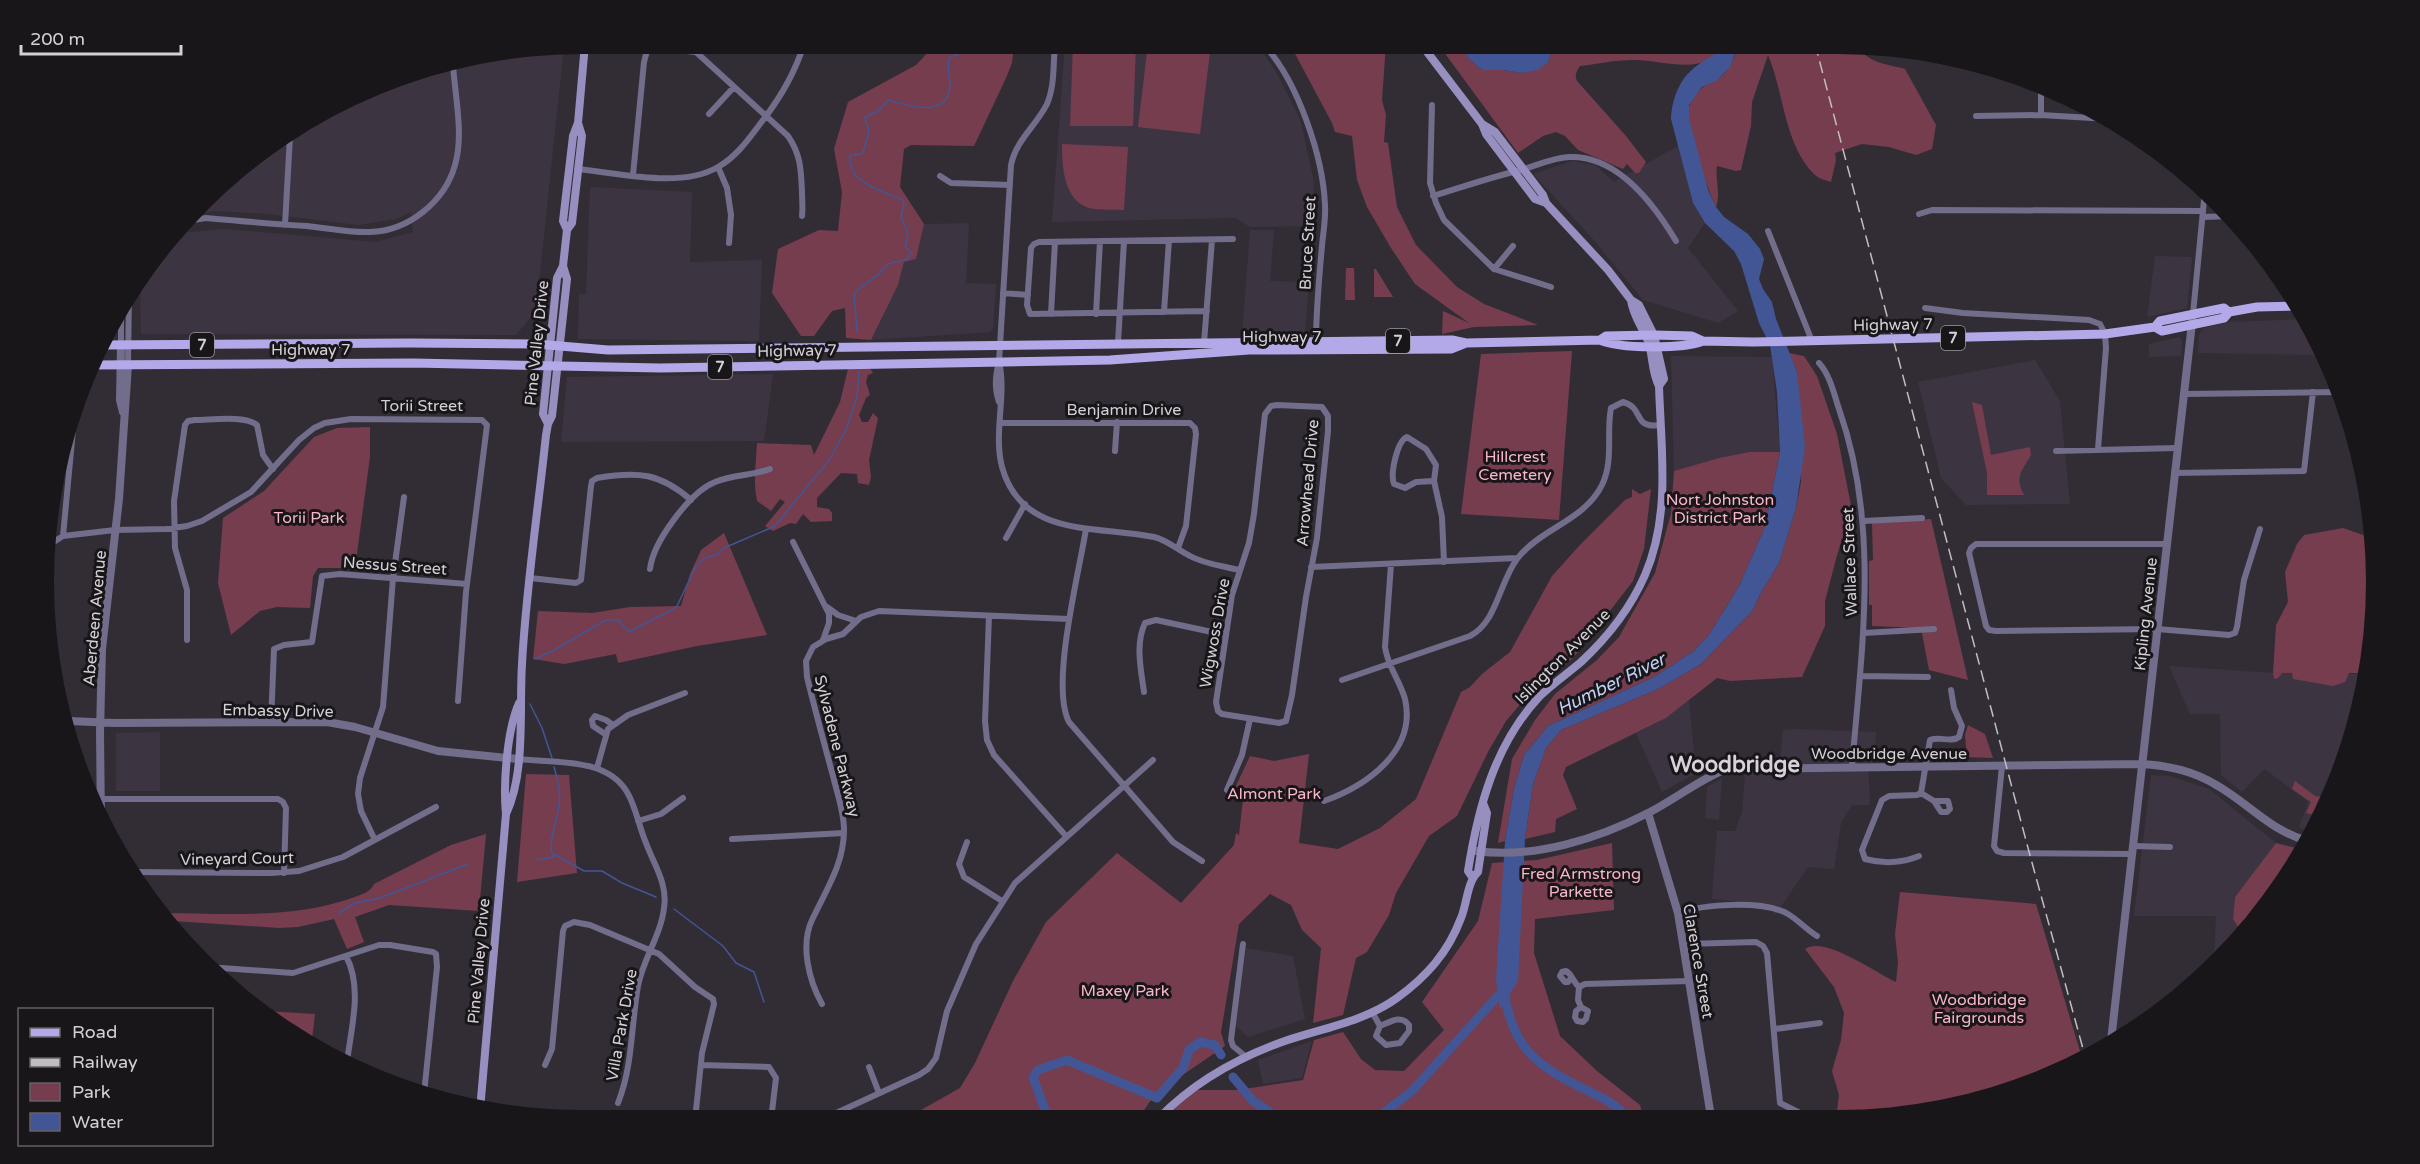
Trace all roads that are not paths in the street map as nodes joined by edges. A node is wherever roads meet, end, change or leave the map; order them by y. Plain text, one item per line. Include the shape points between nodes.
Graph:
1 (584, 54) edge
2 (646, 54) edge
3 (698, 54) edge
4 (800, 54) edge
5 (1055, 54) edge
6 (1271, 54) edge
7 (1429, 54) edge
8 (453, 70) edge
9 (734, 87) junction
10 (2041, 94) edge
11 (1432, 105) dead end
12 (709, 114) dead end
13 (2041, 115) junction
14 (1977, 116) dead end
15 (766, 117) junction
16 (2089, 118) edge
17 (290, 143) edge
18 (718, 168) junction
19 (573, 169) junction
20 (1518, 170) junction
21 (633, 175) junction
22 (940, 176) dead end
23 (1010, 185) junction
24 (1434, 196) junction
25 (2204, 202) edge
26 (1918, 214) dead end
27 (2203, 214) junction
28 (2217, 215) edge
29 (802, 216) dead end
30 (199, 219) edge
31 (285, 225) junction
32 (1768, 231) dead end
33 (1233, 239) dead end
34 (1169, 240) junction
35 (1212, 240) junction
36 (1100, 241) junction
37 (1124, 241) junction
38 (1676, 241) dead end
39 (1055, 242) junction
40 (729, 243) dead end
41 (1513, 246) dead end
42 (563, 266) junction
43 (1494, 269) junction
44 (1551, 287) dead end
45 (1003, 293) junction
46 (1028, 295) junction
47 (2288, 306) edge
48 (1925, 308) dead end
49 (1207, 311) junction
50 (1164, 312) junction
51 (2229, 312) junction
52 (1120, 313) junction
53 (127, 314) edge
54 (1051, 314) junction
55 (1096, 314) junction
56 (2193, 314) junction
57 (123, 322) edge
58 (2192, 324) junction
59 (2155, 327) junction
60 (2105, 334) junction
61 (1650, 335) junction
62 (1600, 340) junction
63 (1703, 341) junction
64 (1812, 341) junction
65 (1118, 343) junction
66 (1000, 344) junction
67 (1204, 344) junction
68 (110, 345) edge
69 (125, 345) junction
70 (549, 346) junction
71 (560, 346) junction
72 (1316, 346) junction
73 (1654, 346) junction
74 (999, 362) junction
75 (1819, 363) dead end
76 (101, 365) edge
77 (124, 365) junction
78 (553, 366) junction
79 (2313, 392) junction
80 (2330, 392) edge
81 (2184, 394) junction
82 (1117, 422) junction
83 (1000, 423) junction
84 (1660, 425) junction
85 (71, 448) edge
86 (2177, 448) junction
87 (2098, 449) junction
88 (2056, 450) dead end
89 (1114, 451) dead end
90 (273, 469) junction
91 (770, 469) dead end
92 (2174, 473) junction
93 (1434, 481) junction
94 (404, 497) dead end
95 (691, 500) junction
96 (1025, 504) junction
97 (1922, 518) dead end
98 (1864, 521) junction
99 (175, 528) junction
100 (1086, 529) junction
101 (2260, 529) dead end
102 (115, 530) junction
103 (63, 536) junction
104 (1006, 538) dead end
105 (56, 541) edge
106 (793, 542) dead end
107 (2166, 544) junction
108 (1178, 548) junction
109 (1517, 558) junction
110 (1444, 562) junction
111 (1391, 564) junction
112 (1311, 567) junction
113 (650, 569) dead end
114 (1239, 570) junction
115 (393, 578) junction
116 (530, 578) junction
117 (467, 584) junction
118 (826, 607) junction
119 (989, 616) junction
120 (1069, 619) junction
121 (856, 621) junction
122 (1934, 629) dead end
123 (2157, 629) junction
124 (1864, 633) junction
125 (1226, 635) junction
126 (187, 640) dead end
127 (823, 640) junction
128 (1390, 663) junction
129 (1861, 676) junction
130 (1929, 677) dead end
131 (1342, 680) dead end
132 (1951, 690) dead end
133 (1144, 692) dead end
134 (685, 693) dead end
135 (458, 701) dead end
136 (1250, 719) junction
137 (73, 721) edge
138 (100, 722) junction
139 (271, 722) junction
140 (613, 725) junction
141 (375, 732) junction
142 (605, 734) junction
143 (513, 759) junction
144 (1153, 760) dead end
145 (2143, 764) junction
146 (1852, 766) junction
147 (2002, 766) junction
148 (1926, 767) junction
149 (597, 768) junction
150 (1124, 785) junction
151 (1227, 790) dead end
152 (1921, 793) junction
153 (100, 798) edge
154 (683, 798) dead end
155 (100, 799) edge
156 (1324, 801) dead end
157 (1934, 801) dead end
158 (1484, 803) junction
159 (436, 807) dead end
160 (1648, 813) junction
161 (638, 820) junction
162 (844, 833) junction
163 (1066, 836) junction
164 (2300, 838) edge
165 (732, 839) dead end
166 (375, 840) junction
167 (967, 842) dead end
168 (2170, 847) dead end
169 (2133, 850) junction
170 (1471, 851) junction
171 (1481, 852) junction
172 (1919, 856) dead end
173 (1202, 861) dead end
174 (141, 872) edge
175 (284, 873) junction
176 (1472, 877) junction
177 (1002, 901) junction
178 (1678, 912) junction
179 (1817, 936) dead end
180 (1243, 944) dead end
181 (1684, 944) junction
182 (650, 951) junction
183 (346, 956) junction
184 (223, 968) edge
185 (1571, 978) dead end
186 (1689, 981) junction
187 (1579, 987) junction
188 (822, 1004) dead end
189 (1581, 1007) dead end
190 (1372, 1012) junction
191 (1820, 1023) dead end
192 (1380, 1026) junction
193 (1775, 1029) junction
194 (2113, 1032) edge
195 (348, 1056) edge
196 (1245, 1056) junction
197 (544, 1065) dead end
198 (701, 1065) junction
199 (869, 1067) dead end
200 (425, 1086) edge
201 (879, 1093) junction
202 (481, 1100) edge
203 (618, 1103) dead end
204 (696, 1110) edge
205 (772, 1110) edge
206 (842, 1110) edge
207 (1167, 1110) edge
208 (1710, 1110) edge
209 (1794, 1110) edge

1 - 19 main road, Pine Valley Drive via 578,123 573,136
2 - 21 street
3 - 9 street
4 - 15 street
5 - 23 street, Wigwoss Drive via 1050,96 1016,148
6 - 72 street, Bruce Street via 1300,104 1313,141 1326,206
7 - 20 main road, Islington Avenue via 1486,134
8 - 31 street via 458,139 455,165 434,203 399,226 371,232
9 - 12 street
9 - 15 street
10 - 13 street
11 - 24 street via 1430,183
13 - 14 street
13 - 16 street
15 - 18 street via 742,147
15 - 29 street via 789,136 799,156 803,172
17 - 31 street
18 - 21 street via 670,178
18 - 40 street via 727,188 731,215
19 - 21 street
19 - 42 main road, Pine Valley Drive via 563,221 567,230
20 - 24 street
20 - 38 street via 1542,161 1573,157 1607,167 1634,186
20 - 61 main road, Islington Avenue via 1639,305
22 - 23 street via 951,183
23 - 45 street, Wigwoss Drive
24 - 43 street via 1450,228
25 - 27 street, Kipling Avenue
26 - 27 street via 1932,210
27 - 28 street
27 - 56 street, Kipling Avenue
30 - 31 street
32 - 64 street
33 - 35 street
34 - 35 street
34 - 37 street
34 - 50 street
35 - 49 street
36 - 37 street
36 - 39 street
36 - 55 street
37 - 52 street
39 - 46 street via 1039,242 1031,248
39 - 54 street
41 - 43 street
42 - 70 main road, Pine Valley Drive via 556,278
42 - 71 main road, Pine Valley Drive via 567,279
43 - 44 street
45 - 46 street
45 - 66 street, Wigwoss Drive
46 - 54 street via 1030,314
47 - 51 main road, Highway 7 / 7
48 - 60 street via 2089,320 2100,324
49 - 50 street
49 - 67 street
50 - 52 street
51 - 56 main road, Highway 7 / 7 via 2224,308
51 - 58 main road, Highway 7 / 7 via 2224,318
52 - 55 street
52 - 65 street
53 - 69 street
54 - 55 street
56 - 58 street, Kipling Avenue
56 - 59 main road, Highway 7 / 7 via 2160,321
57 - 69 street
58 - 59 main road, Highway 7 / 7 via 2162,331
58 - 81 street, Kipling Avenue
59 - 60 main road, Highway 7 / 7
60 - 64 main road, Highway 7 / 7
60 - 87 street
61 - 62 main road, Highway 7 / 7 via 1606,336
61 - 63 main road, Highway 7 / 7 via 1692,336
61 - 73 main road, Islington Avenue
62 - 72 main road, Highway 7 / 7 via 1452,340
62 - 73 main road, Highway 7 / 7 via 1607,344
63 - 64 main road, Highway 7 / 7
63 - 73 main road, Highway 7 / 7 via 1691,346
65 - 66 main road, Highway 7 / 7
65 - 67 main road, Highway 7 / 7
66 - 71 main road, Highway 7 / 7 via 608,350
66 - 74 street, Wigwoss Drive
67 - 72 main road, Highway 7 / 7
68 - 69 main road, Highway 7 / 7
69 - 70 main road, Highway 7 / 7
69 - 77 street, Aberdeen Avenue
70 - 71 main road, Highway 7 / 7
70 - 78 main road, Pine Valley Drive
71 - 78 main road, Pine Valley Drive
72 - 74 main road, Highway 7 / 7 via 1128,359
73 - 84 main road, Islington Avenue
74 - 78 main road, Highway 7 / 7
74 - 83 street, Wigwoss Drive via 995,375
75 - 98 street, Wallace Street via 1827,374 1849,435
76 - 77 main road, Highway 7 / 7
77 - 78 main road, Highway 7 / 7
77 - 102 street, Aberdeen Avenue via 120,400 124,416 122,462
78 - 116 main road, Pine Valley Drive via 543,414 548,424
79 - 80 street
79 - 81 street
79 - 92 street via 2304,471
81 - 86 street, Kipling Avenue
82 - 83 street, Benjamin Drive
82 - 89 street
82 - 108 street, Benjamin Drive via 1184,422 1195,428 1186,526
83 - 96 street, Wigwoss Drive via 1003,468
84 - 109 street via 1642,423 1629,404 1623,402 1611,408 1610,458 1594,499
84 - 158 main road, Islington Avenue via 1661,519 1646,573 1626,612 1603,640 1548,688 1520,721 1494,769
85 - 103 street
86 - 87 street
86 - 92 street, Kipling Avenue
87 - 88 street
90 - 99 street, Torii Street via 251,492 212,516 194,525
90 - 99 street via 263,455 255,422 188,421 174,495
90 - 117 street, Torii Street via 304,435 325,423 351,419 482,420 487,425
91 - 95 street via 713,482
92 - 107 street, Kipling Avenue
93 - 93 street via 1436,465 1432,455 1418,443 1403,439 1393,470 1394,484 1405,488 1416,482
93 - 110 street via 1442,517
94 - 115 street
95 - 113 street via 663,535
95 - 116 street via 671,483 655,477 597,478 591,486 581,580 576,583
96 - 100 street, Wigwoss Drive via 1047,519
96 - 104 street
97 - 98 street
98 - 124 street, Wallace Street
99 - 102 street, Torii Street
99 - 126 street via 176,551 187,590
100 - 108 street, Wigwoss Drive via 1155,538
100 - 120 street
101 - 123 street via 2244,580 2235,633
102 - 103 street, Torii Street
102 - 138 street, Aberdeen Avenue via 102,649
103 - 105 street
106 - 118 street
107 - 123 street, Kipling Avenue
107 - 123 street via 1976,544 1969,553 1989,630
108 - 114 street, Wigwoss Drive via 1191,557
109 - 110 street
109 - 128 street via 1489,619 1479,631
110 - 111 street
111 - 112 street
111 - 128 street via 1385,640
112 - 114 street, Arrowhead Drive via 1321,507 1328,416 1317,405 1277,405 1265,414 1254,514
112 - 136 street, Wigwoss Drive via 1288,718 1279,723
114 - 125 street, Wigwoss Drive
115 - 117 street, Nessus Street
115 - 139 street, Nessus Street via 322,576 312,642 274,649
115 - 141 street via 383,707
116 - 143 main road, Pine Valley Drive via 522,662 522,720
117 - 135 street, Torii Street
118 - 121 street
118 - 127 street via 829,623
119 - 120 street, Sylvadene Parkway
119 - 121 street, Sylvadene Parkway via 879,611
119 - 163 street via 987,740 994,755
120 - 150 street via 1064,710 1069,722
121 - 127 street, Sylvadene Parkway via 843,634
122 - 124 street
123 - 145 street, Kipling Avenue
124 - 129 street, Wallace Street
125 - 133 street via 1156,620 1145,623 1140,650
125 - 136 street, Wigwoss Drive via 1216,707 1222,714
127 - 162 street, Sylvadene Parkway via 807,656 806,671 841,806
128 - 131 street
128 - 156 street via 1406,708 1399,746 1367,780
129 - 130 street
129 - 146 street, Wallace Street
132 - 148 street via 1962,732 1955,740 1930,740
134 - 140 street
136 - 151 street via 1242,755
137 - 138 street, Embassy Drive
138 - 139 street, Embassy Drive
138 - 153 street, Aberdeen Avenue
139 - 141 street, Embassy Drive via 338,723
140 - 142 street
140 - 142 street via 595,716 593,726
141 - 143 street, Embassy Drive via 438,751
141 - 166 street via 358,794 361,811
142 - 149 street
143 - 149 street, Villa Park Drive
143 - 202 main road, Pine Valley Drive via 514,797 506,814
144 - 150 street
145 - 147 street, Woodbridge Avenue
145 - 164 street, Woodbridge Avenue via 2174,767 2204,778 2272,826
145 - 169 street, Kipling Avenue
146 - 148 street, Woodbridge Avenue
146 - 160 street, Woodbridge Avenue via 1726,770
147 - 148 street, Woodbridge Avenue
147 - 169 street via 1995,848 2004,853
148 - 152 street
149 - 161 street, Villa Park Drive via 622,785
150 - 163 street
150 - 173 street via 1173,842
152 - 157 street
152 - 172 street via 1882,800 1862,853 1865,859 1891,862
154 - 161 street via 661,814
155 - 175 street via 278,799 286,808
158 - 170 main road, Islington Avenue
158 - 171 main road, Islington Avenue via 1487,813
159 - 166 street, Vineyard Court
160 - 171 street, Woodbridge Avenue via 1577,841 1536,851
160 - 178 street, Clarence Street
161 - 182 street, Villa Park Drive via 665,898
162 - 165 street
162 - 188 street, Sylvadene Parkway via 836,872 807,936 810,976
163 - 177 street via 1021,876
166 - 175 street, Vineyard Court via 327,864
167 - 177 street via 959,864 963,877
168 - 169 street
169 - 194 street, Kipling Avenue
170 - 171 street, Woodbridge Avenue
170 - 176 main road, Islington Avenue via 1468,871
171 - 176 main road, Islington Avenue via 1478,872
174 - 175 street, Vineyard Court
176 - 190 main road, Islington Avenue via 1461,919 1444,953 1416,984
177 - 201 street via 979,939 950,1004 934,1062 925,1072
178 - 179 street via 1718,904 1778,910
178 - 181 street, Clarence Street
180 - 196 street via 1231,1040
181 - 186 street, Clarence Street
181 - 193 street via 1756,942 1763,946
182 - 197 street via 590,925 574,922 565,926 552,1049
182 - 198 street via 669,961 713,999
182 - 203 street, Villa Park Drive via 638,985 633,1042
183 - 184 street via 293,973
183 - 195 street via 356,992
183 - 200 street via 390,945 436,954
185 - 187 street
186 - 187 street
186 - 208 street, Clarence Street
187 - 189 street
190 - 192 street
190 - 196 main road, Islington Avenue
191 - 193 street
192 - 192 street via 1376,1036 1386,1046 1400,1043 1409,1031 1406,1020 1400,1018
193 - 209 street via 1780,1103
196 - 207 main road, Islington Avenue via 1188,1090
198 - 204 street
198 - 205 street via 764,1066 772,1070 776,1078
199 - 201 street
201 - 206 street

